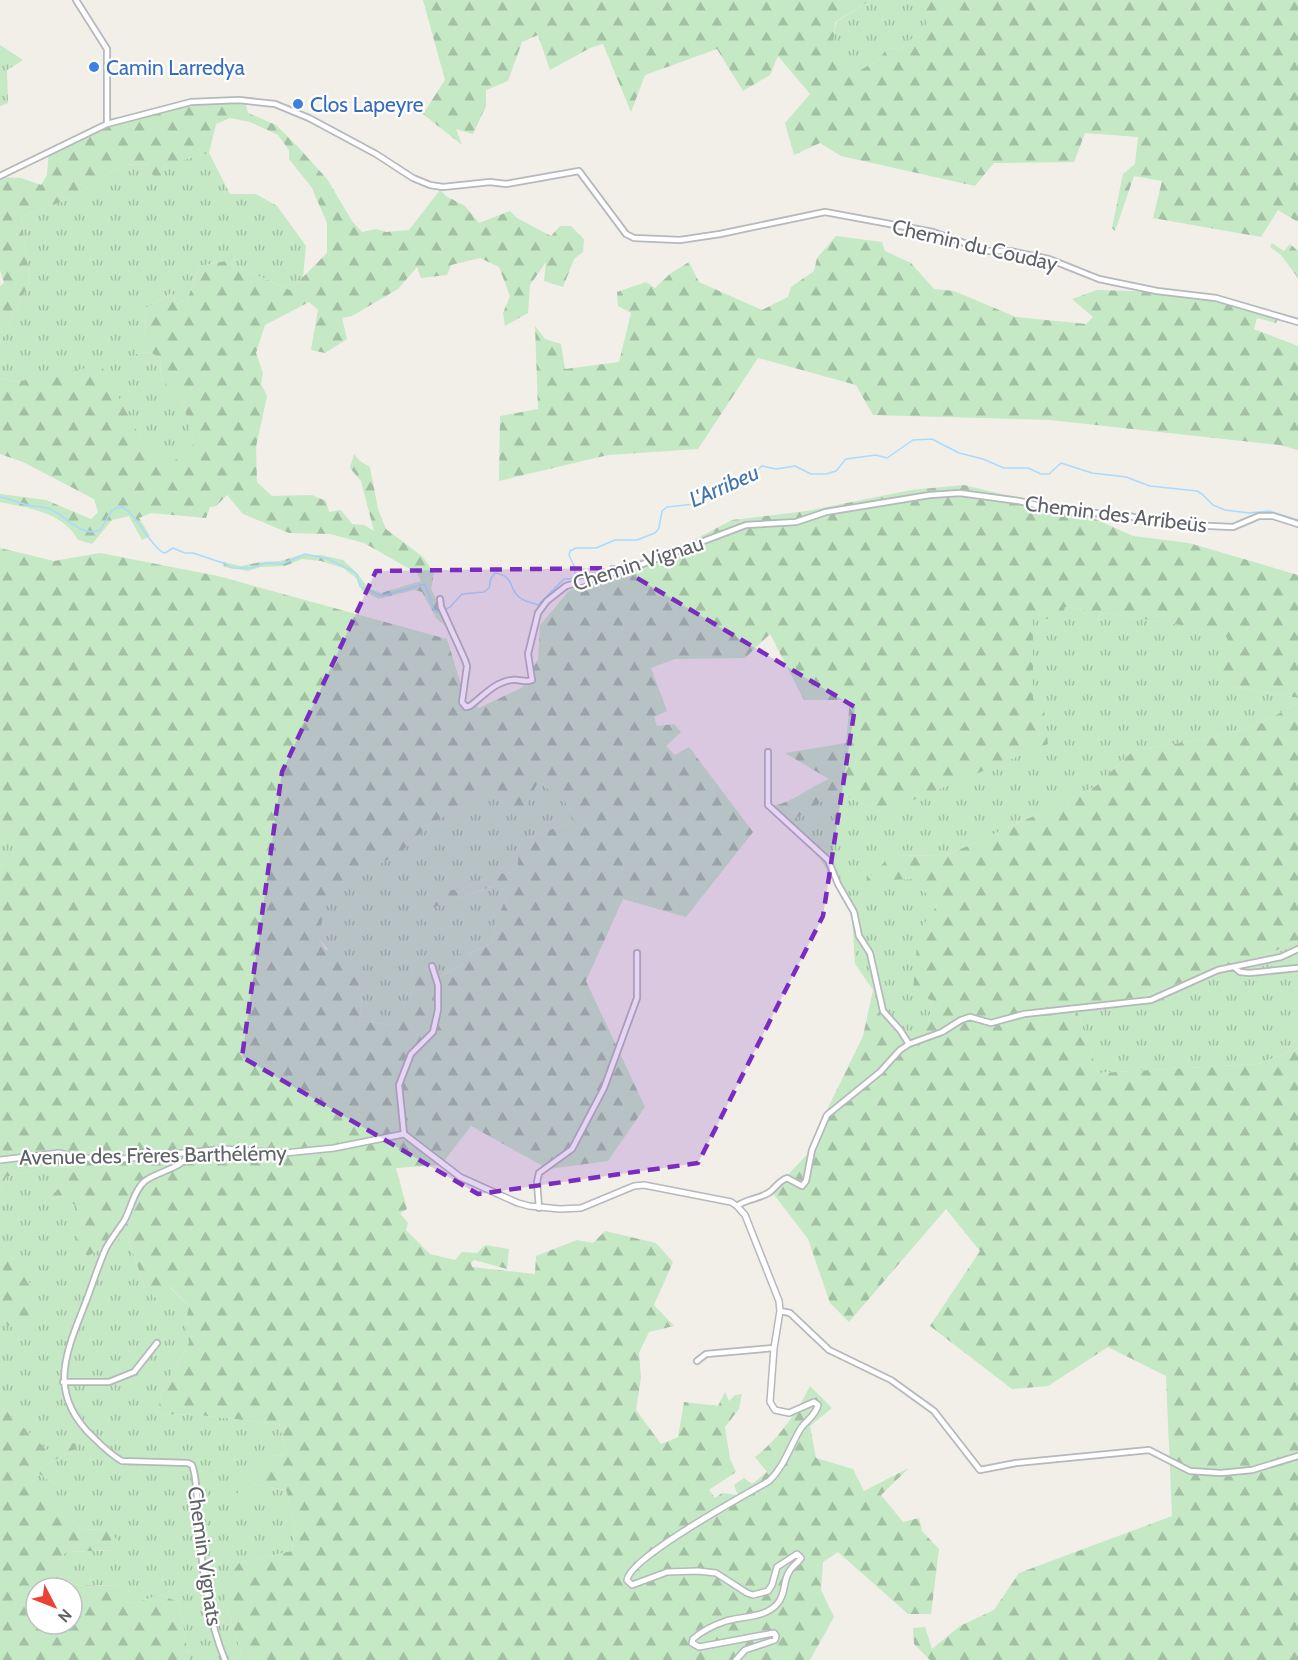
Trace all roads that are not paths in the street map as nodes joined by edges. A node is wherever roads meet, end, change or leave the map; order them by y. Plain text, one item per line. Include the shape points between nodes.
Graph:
1 (76, 0) edge
2 (107, 124) junction
3 (0, 176) edge
4 (1298, 322) edge
5 (930, 495) joint
6 (1298, 524) edge
7 (440, 599) dead end
8 (768, 752) dead end
9 (1298, 949) edge
10 (637, 953) dead end
11 (432, 966) dead end
12 (1234, 967) junction
13 (1298, 968) edge
14 (909, 1044) junction
15 (404, 1134) junction
16 (190, 1152) junction
17 (0, 1160) edge
18 (738, 1206) junction
19 (539, 1208) junction
20 (780, 1311) junction
21 (157, 1343) dead end
22 (774, 1348) junction
23 (697, 1361) dead end
24 (63, 1382) junction
25 (1298, 1456) edge
26 (225, 1660) edge
27 (736, 1660) edge

1 - 2 street via 107,49
2 - 3 street
2 - 4 street, Chemin du Couday via 190,102 239,100 275,105 309,118 430,185 506,184 579,171 626,234 634,238 680,240 825,212 933,232 987,251 1050,259 1098,279 1216,298
5 - 6 street, Chemin des Arribeüs via 960,493 1165,524 1233,527 1259,516 1273,516
5 - 7 street, Chemin Vignau via 826,512 796,522 746,525 640,565 566,586 538,613 528,654 532,680 501,683 466,707 462,702 467,666
8 - 14 street via 768,805 828,860 854,912 859,936 870,953 883,1011
9 - 12 street via 1281,957
10 - 19 street via 637,998 604,1088 573,1149 539,1173
11 - 15 street via 438,985 438,1010 433,1032 411,1054 399,1085
12 - 13 street via 1248,973
12 - 14 street via 1218,970 1151,1000 1024,1014 991,1023 970,1017
14 - 18 street via 827,1115 802,1186 787,1178 770,1193
15 - 16 street, Avenue des Frères Barthélémy via 293,1152
15 - 19 street via 460,1177 518,1203
16 - 17 street, Avenue des Frères Barthélémy via 120,1159 42,1153
16 - 24 street, Chemin Vignats via 183,1161 145,1181 106,1248 65,1358
18 - 19 street via 721,1199 644,1185 581,1208
18 - 20 street via 745,1215
20 - 22 street
20 - 25 street via 790,1313 829,1350 891,1380 933,1411 980,1470 1149,1449 1190,1471 1221,1473 1252,1470
21 - 24 street via 134,1372 109,1382
22 - 23 street via 706,1354
22 - 27 street via 772,1407 789,1413 810,1403 818,1405 777,1474 648,1555 627,1577 632,1585 654,1575 681,1570 716,1573 753,1595 768,1591 777,1567 799,1555 801,1558 789,1570 784,1593 773,1608 749,1618 728,1620 693,1639 692,1643 699,1647 774,1633 776,1636 771,1642 745,1650
24 - 26 street, Chemin Vignats via 76,1419 115,1457 122,1461 192,1465 210,1614

